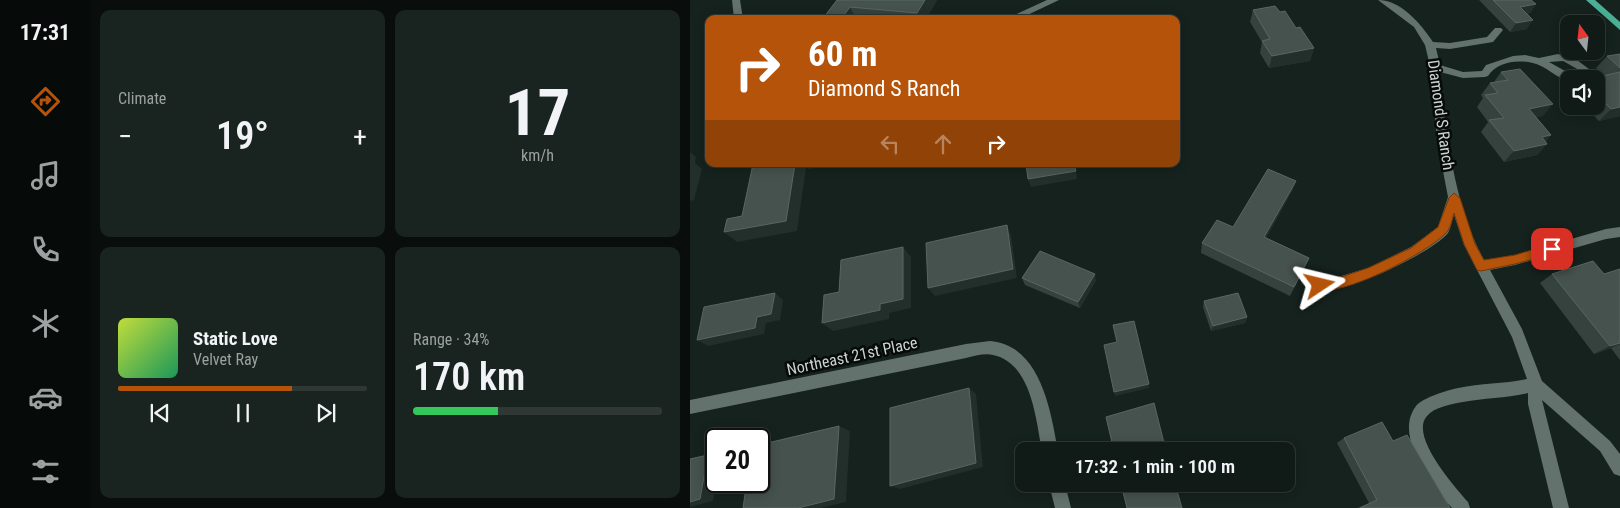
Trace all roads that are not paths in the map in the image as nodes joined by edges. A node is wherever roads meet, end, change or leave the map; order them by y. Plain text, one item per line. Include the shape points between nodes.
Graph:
1 (736, 0) edge
2 (1055, 0) edge
3 (1382, 0) edge
4 (1590, 0) edge
5 (737, 15) edge
6 (1019, 15) edge
7 (1620, 27) edge
8 (1498, 30) dead end
9 (1430, 45) junction
10 (1540, 61) dead end
11 (1435, 67) junction
12 (1454, 198) junction
13 (1620, 232) edge
14 (1481, 266) junction
15 (1320, 285) dead end
16 (1536, 385) junction
17 (690, 407) edge
18 (1048, 442) edge
19 (1620, 468) edge
20 (1060, 492) edge
21 (1063, 508) edge
22 (1462, 508) edge
23 (1561, 508) edge

1 - 5 street
2 - 6 street
3 - 9 street, Diamond S Ranch via 1417,25
4 - 7 main road
8 - 9 street via 1490,40 1450,46
9 - 11 street, Diamond S Ranch
10 - 11 street via 1525,58 1507,60 1489,67 1485,74 1462,75
11 - 12 street, Diamond S Ranch via 1442,140
12 - 14 street, Diamond S Ranch
12 - 15 street via 1443,230 1415,251 1371,272 1338,283
13 - 14 street
14 - 16 street, Diamond S Ranch via 1518,334
16 - 19 street, Diamond S Ranch via 1605,446
16 - 22 street via 1459,395 1423,409 1419,415 1416,433 1419,444 1443,487
16 - 23 street, Diamond S Ranch via 1535,404
17 - 18 street, Northeast 21st Place via 966,350 996,348 1019,362 1036,384
20 - 21 street

